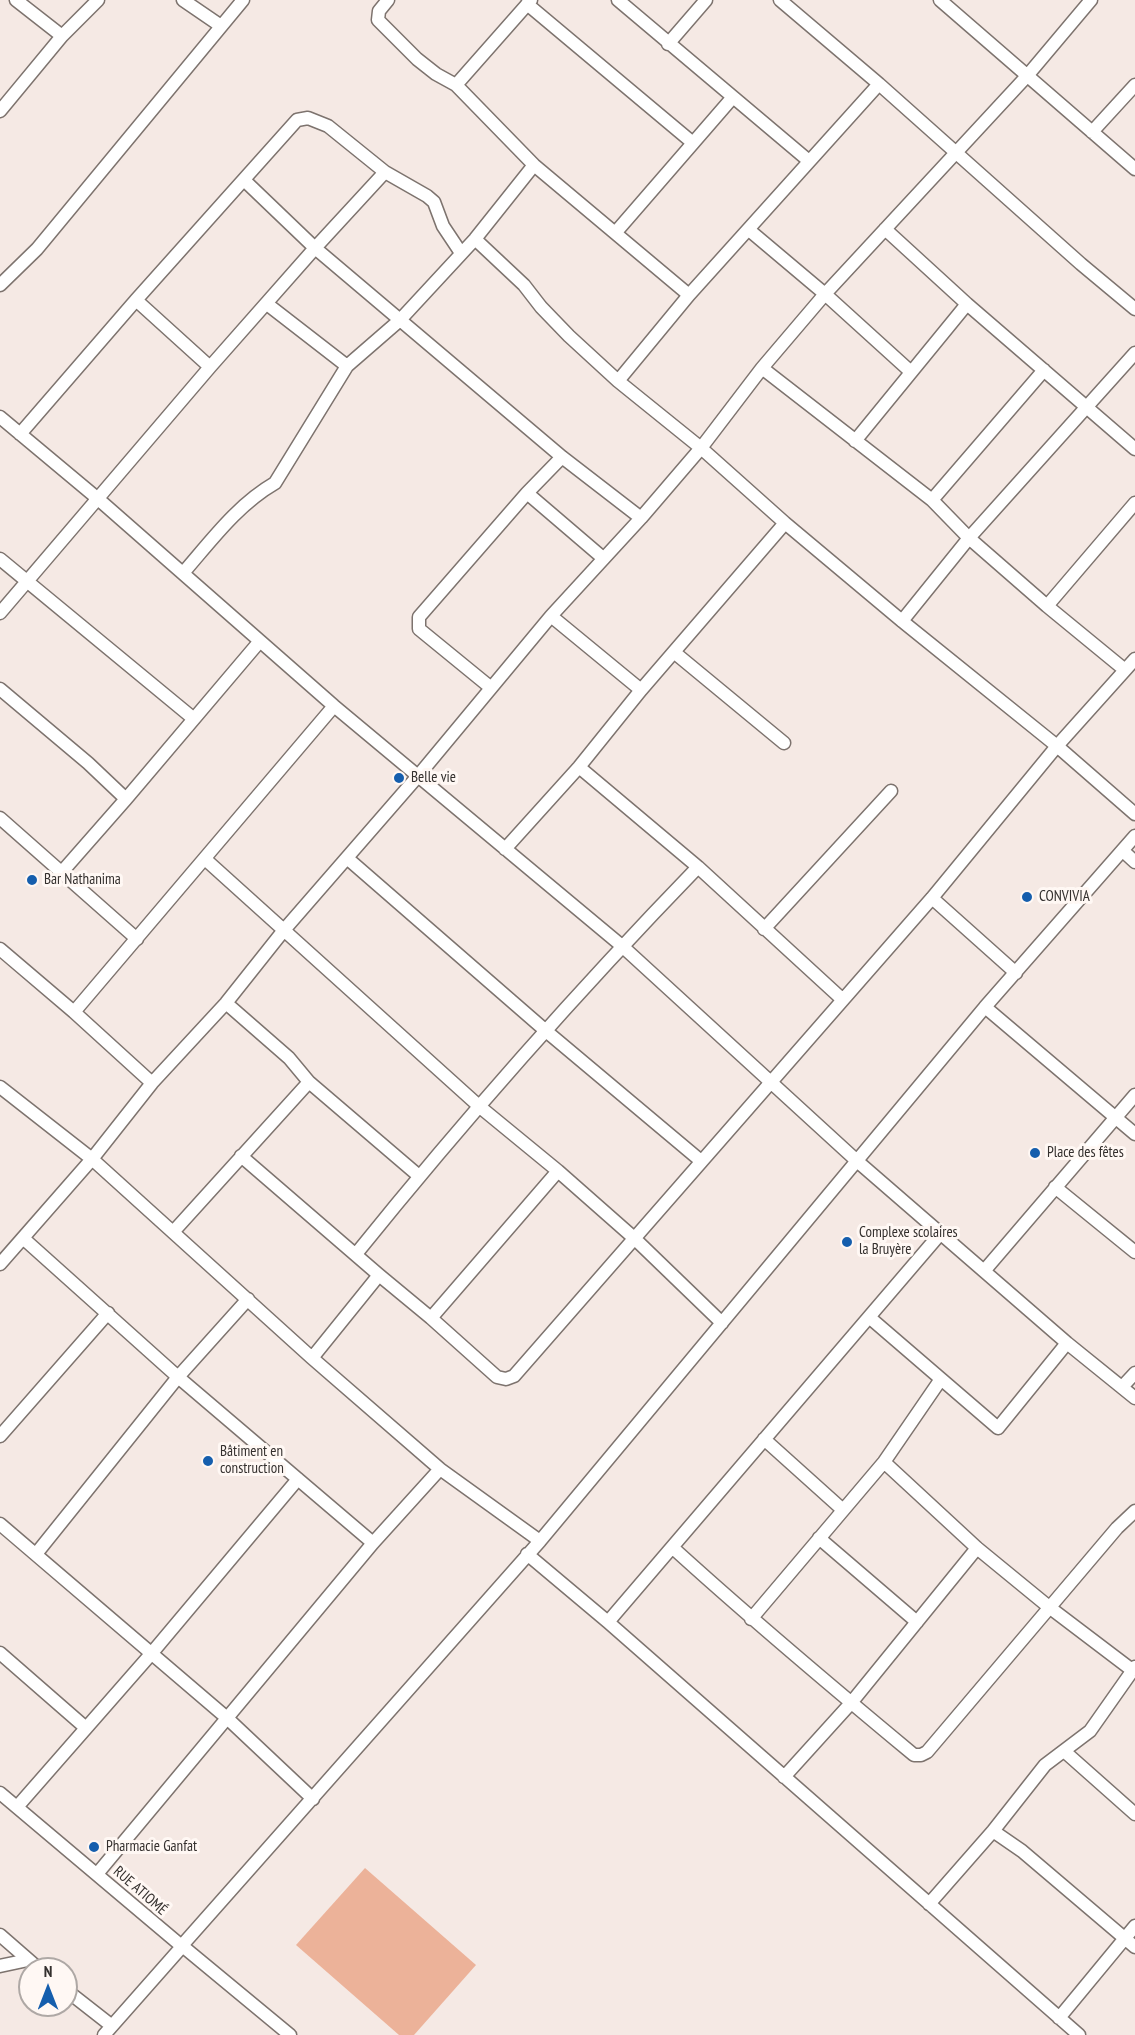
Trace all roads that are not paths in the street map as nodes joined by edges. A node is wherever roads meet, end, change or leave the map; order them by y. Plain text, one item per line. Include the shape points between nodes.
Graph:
1 (16, 0) edge
2 (98, 0) edge
3 (183, 0) edge
4 (243, 0) edge
5 (388, 0) edge
6 (618, 0) edge
7 (706, 0) edge
8 (780, 0) edge
9 (1091, 0) edge
10 (942, 1) edge
11 (529, 2) edge
12 (220, 26) junction
13 (62, 36) junction
14 (668, 44) junction
15 (1027, 76) junction
16 (879, 84) junction
17 (1135, 85) edge
18 (456, 86) junction
19 (732, 98) junction
20 (0, 111) edge
21 (1092, 132) junction
22 (693, 143) junction
23 (957, 152) junction
24 (809, 161) junction
25 (534, 165) junction
26 (1135, 169) edge
27 (385, 172) junction
28 (244, 180) junction
29 (885, 229) junction
30 (749, 230) junction
31 (616, 232) junction
32 (474, 239) junction
33 (315, 248) junction
34 (461, 253) junction
35 (0, 285) edge
36 (825, 294) junction
37 (689, 295) junction
38 (136, 300) junction
39 (267, 304) junction
40 (967, 304) junction
41 (1135, 309) edge
42 (400, 320) junction
43 (1135, 353) edge
44 (347, 366) junction
45 (210, 367) junction
46 (762, 368) junction
47 (1044, 370) junction
48 (911, 372) junction
49 (618, 381) junction
50 (1087, 408) junction
51 (0, 417) edge
52 (20, 434) junction
53 (855, 441) junction
54 (701, 448) junction
55 (1135, 449) edge
56 (562, 457) junction
57 (527, 493) junction
58 (97, 498) junction
59 (932, 500) junction
60 (1135, 503) edge
61 (641, 518) junction
62 (785, 523) junction
63 (969, 538) junction
64 (603, 558) junction
65 (0, 559) edge
66 (183, 573) junction
67 (27, 582) junction
68 (1047, 606) junction
69 (0, 613) edge
70 (551, 616) junction
71 (902, 621) junction
72 (260, 641) junction
73 (675, 653) junction
74 (1135, 659) edge
75 (1125, 670) junction
76 (490, 687) junction
77 (0, 689) edge
78 (641, 690) junction
79 (334, 705) junction
80 (194, 719) junction
81 (784, 743) dead end
82 (1057, 746) junction
83 (579, 767) junction
84 (418, 776) junction
85 (891, 791) dead end
86 (126, 800) junction
87 (1135, 814) edge
88 (0, 818) edge
89 (1135, 836) edge
90 (505, 849) junction
91 (1123, 851) junction
92 (347, 858) junction
93 (205, 859) junction
94 (1135, 862) edge
95 (698, 867) junction
96 (61, 873) junction
97 (932, 898) junction
98 (765, 929) junction
99 (284, 930) junction
100 (137, 939) junction
101 (622, 946) junction
102 (0, 949) edge
103 (1016, 973) junction
104 (843, 1000) junction
105 (226, 1003) junction
106 (985, 1007) junction
107 (74, 1012) junction
108 (546, 1031) junction
109 (309, 1082) junction
110 (152, 1083) junction
111 (770, 1083) junction
112 (2, 1093) edge
113 (1135, 1095) edge
114 (480, 1107) junction
115 (1116, 1117) junction
116 (1135, 1134) edge
117 (241, 1156) junction
118 (92, 1159) junction
119 (701, 1161) junction
120 (856, 1161) junction
121 (558, 1172) junction
122 (419, 1176) junction
123 (1056, 1187) junction
124 (174, 1231) junction
125 (940, 1234) junction
126 (634, 1238) junction
127 (24, 1239) junction
128 (1135, 1252) edge
129 (356, 1254) junction
130 (0, 1264) edge
131 (984, 1270) junction
132 (379, 1275) junction
133 (248, 1299) junction
134 (108, 1313) junction
135 (869, 1317) junction
136 (431, 1318) junction
137 (722, 1323) junction
138 (1067, 1343) junction
139 (312, 1358) junction
140 (1135, 1372) edge
141 (178, 1377) junction
142 (941, 1379) junction
143 (1122, 1387) junction
144 (1135, 1398) edge
145 (0, 1436) edge
146 (764, 1439) junction
147 (884, 1462) junction
148 (441, 1470) junction
149 (298, 1479) junction
150 (843, 1510) junction
151 (1135, 1510) edge
152 (0, 1524) edge
153 (819, 1538) junction
154 (540, 1541) junction
155 (374, 1543) junction
156 (672, 1547) junction
157 (977, 1548) junction
158 (36, 1554) junction
159 (527, 1554) junction
160 (1049, 1608) junction
161 (751, 1619) junction
162 (608, 1622) junction
163 (917, 1622) junction
164 (0, 1653) edge
165 (151, 1654) junction
166 (1134, 1668) edge
167 (851, 1704) junction
168 (228, 1718) junction
169 (86, 1728) junction
170 (1064, 1751) junction
171 (784, 1777) junction
172 (0, 1793) edge
173 (313, 1799) junction
174 (17, 1807) junction
175 (1135, 1814) edge
176 (993, 1831) junction
177 (97, 1874) junction
178 (929, 1904) junction
179 (1135, 1926) edge
180 (0, 1935) edge
181 (1130, 1943) edge
182 (182, 1946) junction
183 (25, 1957) edge
184 (18, 1962) edge
185 (0, 1966) edge
186 (78, 2001) edge
187 (1059, 2018) junction
188 (108, 2030) edge
189 (284, 2033) edge
190 (1079, 2035) edge

1 - 13 street
2 - 13 street
3 - 12 street
4 - 12 street
5 - 18 street via 379,11 378,20 417,59
6 - 14 street
7 - 14 street
8 - 16 street
9 - 15 street
10 - 15 street
11 - 18 street
11 - 22 street
12 - 35 street via 37,249
13 - 20 street
14 - 19 street
15 - 21 street
15 - 23 street
16 - 23 street
16 - 24 street
17 - 21 street
18 - 25 street
19 - 22 street
19 - 24 street
21 - 26 street
22 - 31 street
23 - 29 street
23 - 41 street
24 - 30 street
25 - 31 street
25 - 32 street
27 - 28 street via 328,126 303,118
27 - 33 street
27 - 34 street via 434,202 443,226
28 - 33 street
28 - 38 street
29 - 36 street
29 - 40 street
30 - 36 street
30 - 37 street
31 - 37 street
32 - 34 street
32 - 49 street
33 - 39 street
33 - 42 street
34 - 42 street
36 - 46 street
36 - 48 street
37 - 49 street
38 - 45 street
38 - 52 street
39 - 44 street
39 - 45 street
40 - 47 street
40 - 48 street
42 - 44 street
42 - 56 street
43 - 50 street
44 - 66 street via 274,483 255,495
45 - 58 street
46 - 53 street
46 - 54 street
47 - 50 street
47 - 59 street
48 - 53 street
49 - 54 street
50 - 55 street
50 - 63 street
51 - 52 street
52 - 58 street
53 - 59 street
54 - 61 street
54 - 62 street
56 - 57 street
56 - 61 street
57 - 64 street
57 - 76 street via 419,617 419,629
58 - 66 street
58 - 67 street
59 - 63 street
60 - 68 street
61 - 64 street
62 - 71 street
62 - 73 street
63 - 68 street
63 - 71 street
64 - 70 street
65 - 67 street
66 - 72 street
67 - 69 street
67 - 80 street
68 - 75 street
70 - 76 street
70 - 78 street
71 - 82 street
72 - 79 street
72 - 80 street
73 - 78 street
73 - 81 street
74 - 75 street
75 - 82 street
76 - 84 street
77 - 86 street
78 - 83 street
79 - 84 street
79 - 93 street
80 - 86 street
82 - 87 street
82 - 97 street
83 - 90 street
83 - 95 street
84 - 90 street
84 - 92 street
85 - 98 street
86 - 96 street
88 - 96 street
89 - 91 street
90 - 101 street
91 - 94 street
91 - 103 street
92 - 99 street
92 - 108 street
93 - 99 street
93 - 100 street
95 - 98 street
95 - 101 street
96 - 100 street
97 - 103 street
97 - 104 street
98 - 104 street
99 - 105 street
99 - 114 street
100 - 107 street
101 - 108 street
101 - 111 street
102 - 107 street
103 - 106 street
104 - 111 street
105 - 109 street via 289,1058
105 - 110 street
106 - 115 street
106 - 120 street
107 - 110 street
108 - 114 street
108 - 119 street
109 - 117 street
109 - 122 street
110 - 118 street
111 - 119 street
111 - 120 street
112 - 118 street
113 - 115 street
114 - 121 street
114 - 122 street
115 - 116 street
115 - 123 street
117 - 124 street
117 - 129 street
118 - 124 street
118 - 127 street
119 - 126 street
120 - 125 street
120 - 137 street
121 - 126 street
121 - 136 street
122 - 129 street
123 - 128 street
123 - 131 street
124 - 133 street
125 - 131 street
125 - 135 street
126 - 136 street via 514,1376 497,1377
126 - 137 street
127 - 130 street
127 - 134 street
129 - 132 street
131 - 138 street
132 - 136 street
132 - 139 street
133 - 139 street
133 - 141 street
134 - 141 street
134 - 145 street
135 - 142 street
135 - 146 street
137 - 154 street
138 - 142 street via 998,1428
138 - 143 street
139 - 148 street
140 - 143 street
141 - 149 street
141 - 158 street
142 - 147 street
143 - 144 street
146 - 150 street
146 - 156 street
147 - 150 street
147 - 157 street
148 - 154 street
148 - 155 street
149 - 155 street
149 - 165 street
150 - 153 street
151 - 160 street
152 - 158 street
153 - 161 street
153 - 163 street
154 - 159 street
155 - 168 street
156 - 161 street
156 - 162 street
157 - 160 street
157 - 163 street
158 - 165 street
159 - 162 street
159 - 173 street
160 - 166 street
160 - 167 street via 921,1755 914,1755
161 - 167 street
162 - 171 street
163 - 167 street
164 - 169 street
165 - 168 street
165 - 169 street
166 - 170 street via 1090,1731
167 - 171 street
168 - 173 street
168 - 177 street
169 - 174 street
170 - 175 street
170 - 176 street via 1045,1766
171 - 178 street
172 - 174 street, RUE ATIOMÉ
173 - 182 street
174 - 177 street, RUE ATIOMÉ
176 - 178 street
176 - 181 street
177 - 182 street, RUE ATIOMÉ
178 - 187 street
179 - 181 street
180 - 183 street
181 - 187 street
182 - 188 street
182 - 189 street, RUE ATIOMÉ
184 - 185 street
186 - 188 street
187 - 190 street

